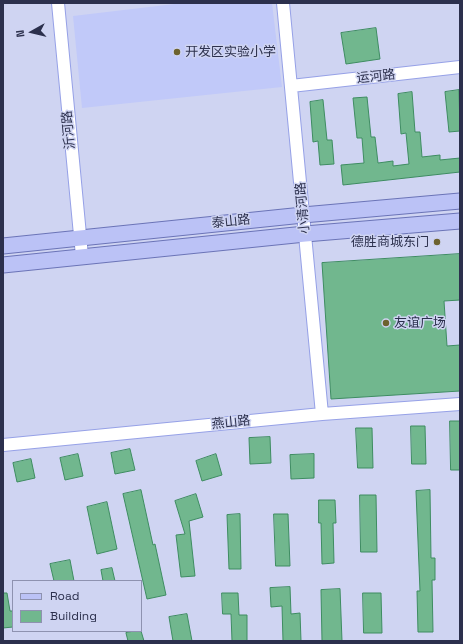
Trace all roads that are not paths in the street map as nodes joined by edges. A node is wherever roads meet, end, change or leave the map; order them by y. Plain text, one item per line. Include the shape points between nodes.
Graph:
1 (58, 3) edge
2 (283, 3) edge
3 (460, 67) edge
4 (291, 86) junction
5 (460, 201) edge
6 (303, 215) junction
7 (460, 221) edge
8 (305, 234) junction
9 (79, 238) junction
10 (3, 246) edge
11 (82, 256) junction
12 (3, 265) edge
13 (460, 404) edge
14 (322, 414) junction
15 (3, 445) edge

1 - 9 street, 沂河路
2 - 4 street, 小清河路
3 - 4 street, 运河路
4 - 6 street, 小清河路
5 - 6 main road, 泰山路
6 - 8 street, 小清河路
6 - 9 main road, 泰山路
7 - 8 main road, 泰山路
8 - 11 main road, 泰山路
8 - 14 street, 小清河路
9 - 10 main road, 泰山路
9 - 11 street, 沂河路
11 - 12 main road, 泰山路
13 - 14 street, 燕山路
14 - 15 street, 燕山路

